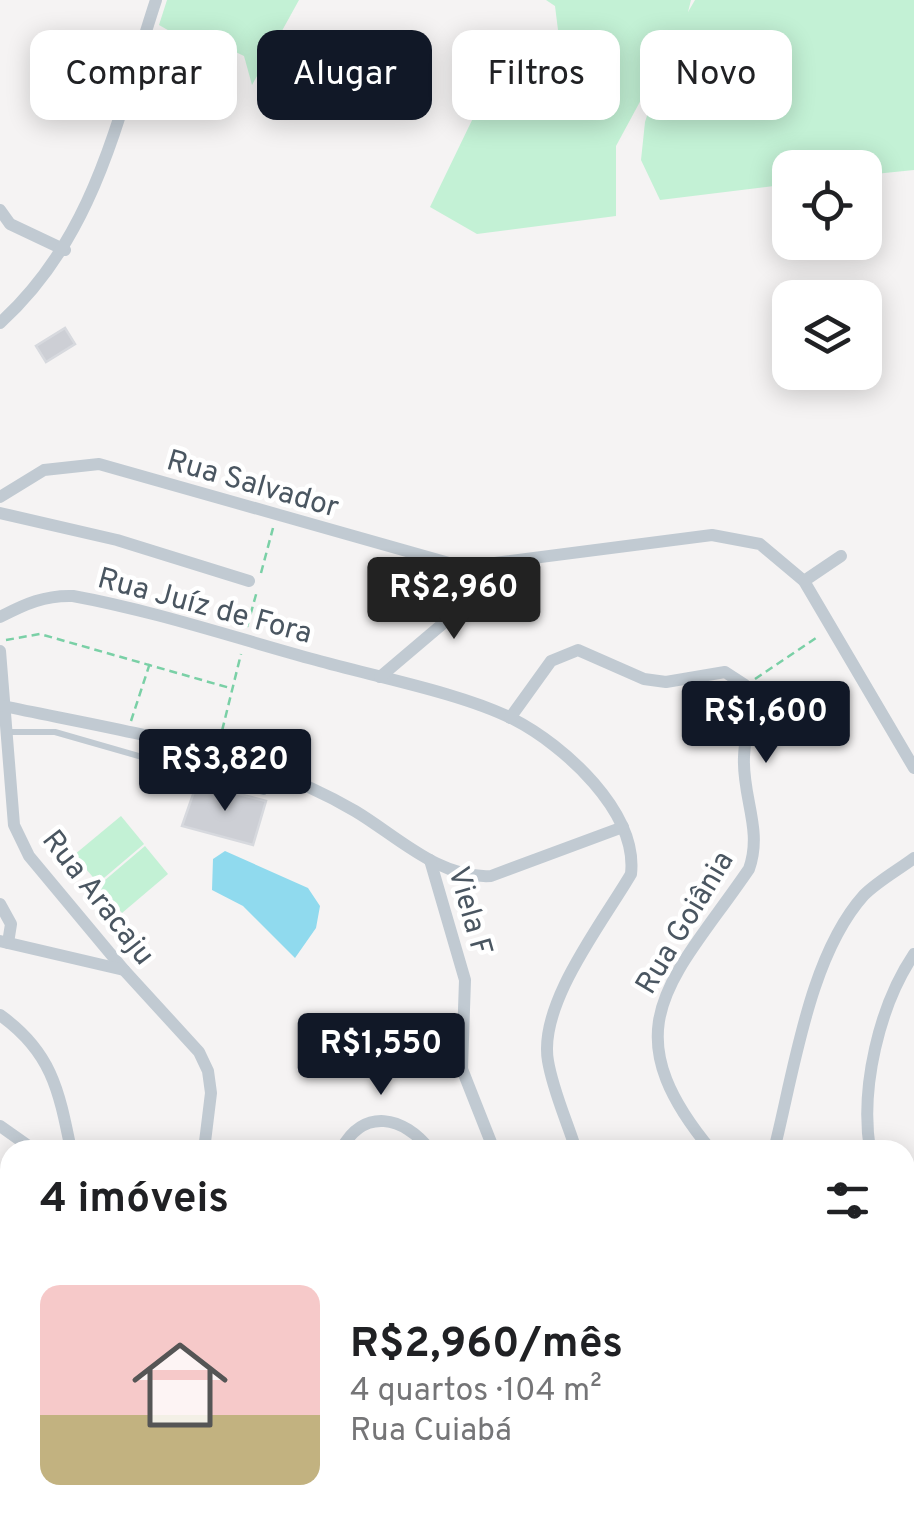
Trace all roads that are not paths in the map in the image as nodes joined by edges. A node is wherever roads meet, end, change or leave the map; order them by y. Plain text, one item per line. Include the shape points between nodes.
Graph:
1 (156, 0) edge
2 (0, 210) edge
3 (65, 250) junction
4 (0, 323) edge
5 (0, 496) edge
6 (0, 513) edge
7 (841, 556) dead end
8 (490, 567) junction
9 (249, 580) dead end
10 (804, 581) junction
11 (0, 617) edge
12 (0, 651) edge
13 (380, 677) junction
14 (3, 706) junction
15 (510, 718) junction
16 (5, 732) junction
17 (914, 768) edge
18 (264, 792) dead end
19 (624, 826) junction
20 (914, 858) edge
21 (430, 860) junction
22 (0, 904) edge
23 (4, 942) edge
24 (914, 954) edge
25 (124, 970) junction
26 (0, 1016) edge
27 (69, 1140) edge
28 (205, 1140) edge
29 (347, 1140) edge
30 (421, 1140) edge
31 (490, 1140) edge
32 (573, 1140) edge
33 (704, 1140) edge
34 (777, 1140) edge
35 (868, 1140) edge

1 - 3 street via 106,160
2 - 3 street via 21,230
3 - 4 street
5 - 8 street, Rua Salvador via 44,470 99,464 440,563
6 - 9 street
7 - 10 street
8 - 10 street, Rua Salvador via 712,536 760,544
8 - 13 street via 446,621
10 - 17 street, Rua Salvador
11 - 13 street, Rua Juíz de Fora via 52,595 96,600
12 - 14 street, Rua Aracaju
13 - 15 street, Rua Juíz de Fora
14 - 16 street, Rua Aracaju
14 - 21 street via 128,732 286,777 357,812
15 - 19 street, Rua Juíz de Fora via 595,784
15 - 33 street, Rua Goiânia via 564,652 594,654 644,679 725,672 745,685 745,775 755,852 669,986 654,1045 679,1106
16 - 18 lane via 55,732
16 - 25 street, Rua Aracaju via 12,812 29,856
19 - 21 street via 491,876 473,877
19 - 32 street, Rua Juíz de Fora via 631,874 560,994 549,1026 547,1060
20 - 34 street via 866,892 845,919 815,992
21 - 31 street, Viela F via 465,980 462,1069
22 - 23 street via 10,924
23 - 25 street
24 - 35 street via 902,971 874,1059
25 - 28 street, Rua Aracaju via 208,1070
26 - 27 street via 26,1034 49,1068
29 - 30 street via 373,1119 395,1120

